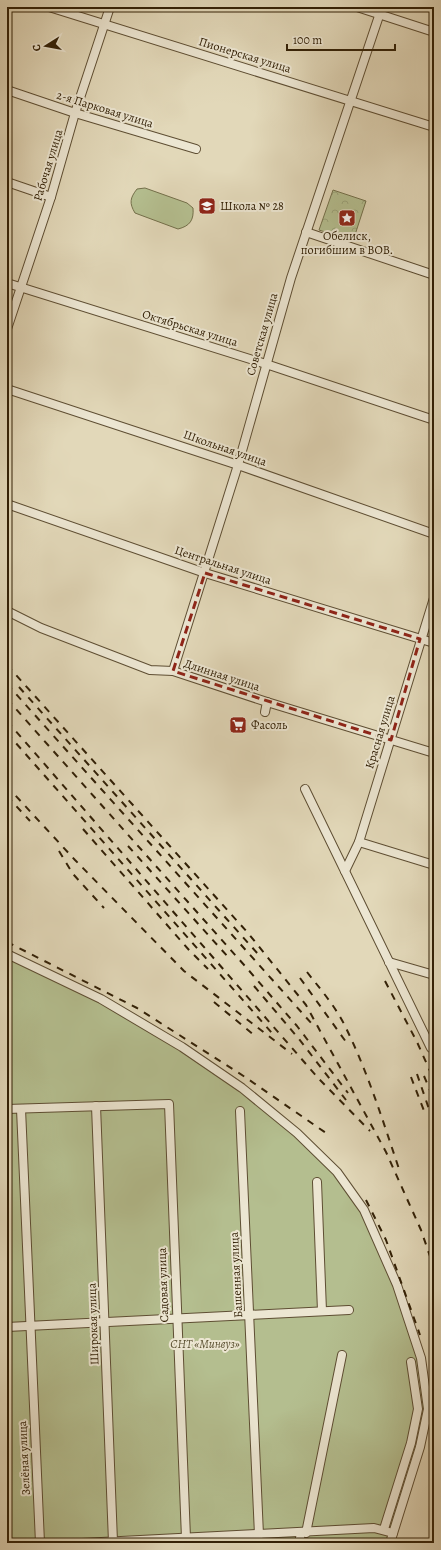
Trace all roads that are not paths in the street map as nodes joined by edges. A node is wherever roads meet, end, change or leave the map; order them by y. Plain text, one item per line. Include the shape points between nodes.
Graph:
1 (49, 7) edge
2 (110, 7) edge
3 (357, 7) edge
4 (381, 11) edge
5 (104, 24) junction
6 (434, 32) edge
7 (7, 90) edge
8 (350, 100) junction
9 (76, 113) junction
10 (434, 127) edge
11 (196, 149) dead end
12 (7, 182) edge
13 (51, 197) junction
14 (306, 232) junction
15 (434, 275) edge
16 (7, 283) edge
17 (21, 287) junction
18 (7, 329) edge
19 (266, 364) junction
20 (7, 389) edge
21 (434, 420) edge
22 (238, 465) junction
23 (7, 504) edge
24 (434, 534) edge
25 (205, 573) junction
26 (434, 598) edge
27 (7, 611) edge
28 (420, 639) junction
29 (434, 643) edge
30 (173, 671) junction
31 (267, 702) junction
32 (265, 712) dead end
33 (391, 740) junction
34 (434, 753) edge
35 (305, 790) dead end
36 (359, 842) junction
37 (434, 865) edge
38 (344, 871) junction
39 (7, 954) edge
40 (389, 962) junction
41 (434, 975) edge
42 (434, 1039) edge
43 (96, 1106) junction
44 (7, 1109) edge
45 (21, 1109) junction
46 (240, 1111) dead end
47 (317, 1182) dead end
48 (349, 1310) dead end
49 (322, 1311) junction
50 (249, 1315) junction
51 (176, 1318) junction
52 (104, 1322) junction
53 (31, 1326) junction
54 (7, 1327) edge
55 (342, 1356) dead end
56 (411, 1362) dead end
57 (384, 1529) junction
58 (303, 1533) junction
59 (393, 1533) junction
60 (259, 1535) junction
61 (186, 1538) junction
62 (173, 1541) edge
63 (113, 1542) junction
64 (40, 1543) edge
65 (82, 1543) edge
66 (299, 1543) edge
67 (390, 1543) edge

1 - 5 street, Пионерская улица
2 - 5 street, Рабочая улица
3 - 4 street
4 - 6 street
4 - 8 street, Советская улица
5 - 8 street, Пионерская улица
5 - 9 street, Рабочая улица
7 - 9 street, 2-я Парковая улица
8 - 10 street, Пионерская улица
8 - 14 street, Советская улица
9 - 11 street, 2-я Парковая улица
9 - 13 street, Рабочая улица
12 - 13 street
13 - 17 street, Рабочая улица
14 - 15 street
14 - 19 street, Советская улица
16 - 17 street, Октябрьская улица
17 - 18 street, Рабочая улица
17 - 19 street, Октябрьская улица
19 - 21 street, Октябрьская улица
19 - 22 street, Советская улица
20 - 22 street, Школьная улица
22 - 24 street, Школьная улица
22 - 25 street, Советская улица
23 - 25 street, Центральная улица
25 - 28 street, Центральная улица
25 - 30 street, Советская улица
26 - 28 street, Красная улица
27 - 30 street, Длинная улица via 41,628 150,670
28 - 29 street, Центральная улица
28 - 33 street, Красная улица
30 - 31 street, Длинная улица
31 - 32 street
31 - 33 street, Длинная улица
33 - 34 street, Длинная улица
33 - 36 street, Красная улица
35 - 38 street
36 - 37 street
36 - 38 street, Красная улица
38 - 40 street
39 - 59 street via 102,999 182,1047 242,1088 297,1133 337,1172 364,1210 397,1285 421,1358 428,1409 420,1447
40 - 41 street
40 - 42 street via 431,1048
43 - 45 street
43 - 51 street, Садовая улица via 169,1104
43 - 52 street, Широкая улица
44 - 45 street
45 - 53 street, Зелёная улица
46 - 50 street, Башенная улица
47 - 49 street
48 - 49 street
49 - 50 street
50 - 51 street
50 - 60 street, Башенная улица
51 - 52 street
51 - 61 street, Садовая улица
52 - 53 street
52 - 63 street, Широкая улица
53 - 54 street
53 - 64 street, Зелёная улица
55 - 58 street
56 - 57 street via 418,1409 411,1443
57 - 58 street
57 - 59 street
58 - 60 street
58 - 66 street
59 - 67 street
60 - 61 street
61 - 62 street
62 - 63 street
63 - 65 street

